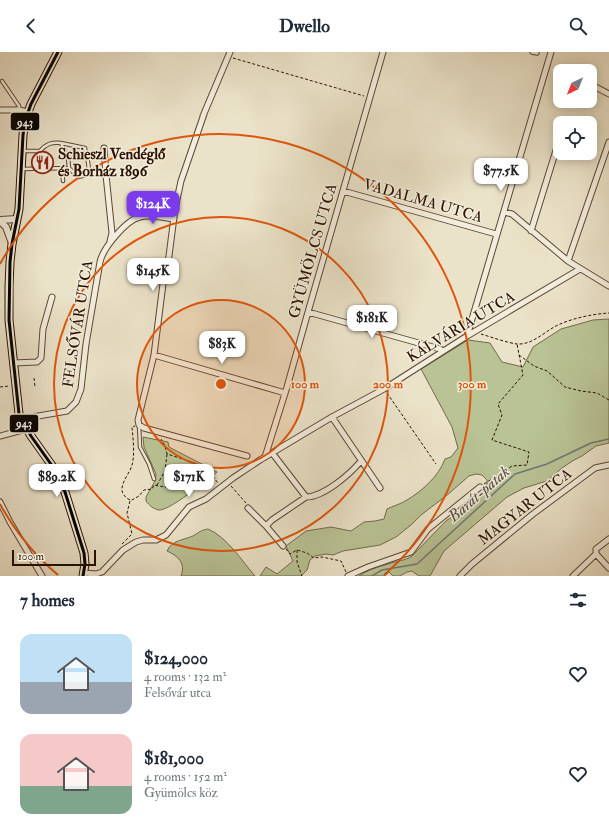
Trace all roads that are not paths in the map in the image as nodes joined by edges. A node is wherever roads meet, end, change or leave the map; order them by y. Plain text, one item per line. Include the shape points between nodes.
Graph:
1 (58, 52) edge
2 (383, 52) edge
3 (532, 52) edge
4 (551, 52) edge
5 (229, 54) edge
6 (537, 54) dead end
7 (2, 82) dead end
8 (597, 88) edge
9 (609, 94) edge
10 (0, 110) edge
11 (19, 110) junction
12 (28, 112) junction
13 (204, 114) junction
14 (609, 142) edge
15 (61, 143) junction
16 (104, 148) dead end
17 (22, 151) junction
18 (553, 160) edge
19 (62, 168) junction
20 (69, 168) junction
21 (21, 169) junction
22 (63, 181) dead end
23 (343, 191) junction
24 (504, 212) junction
25 (174, 219) junction
26 (0, 220) edge
27 (17, 222) junction
28 (6, 227) junction
29 (531, 230) junction
30 (496, 234) junction
31 (110, 241) junction
32 (12, 244) junction
33 (568, 261) junction
34 (580, 269) junction
35 (609, 286) edge
36 (52, 297) dead end
37 (308, 312) junction
38 (467, 336) junction
39 (443, 351) junction
40 (154, 355) junction
41 (13, 362) junction
42 (285, 393) junction
43 (332, 417) junction
44 (21, 418) junction
45 (138, 422) junction
46 (26, 429) junction
47 (0, 436) edge
48 (272, 454) junction
49 (247, 456) dead end
50 (265, 457) junction
51 (361, 461) junction
52 (609, 465) edge
53 (154, 479) dead end
54 (480, 487) road end
55 (380, 488) dead end
56 (306, 497) junction
57 (0, 502) edge
58 (248, 508) road end
59 (266, 526) junction
60 (609, 539) edge
61 (283, 546) dead end
62 (596, 554) junction
63 (609, 568) edge
64 (84, 574) edge
65 (42, 576) edge
66 (348, 576) edge
67 (460, 576) edge
68 (573, 576) edge

1 - 12 main road
2 - 23 street, GYÜMÖLCS UTCA
3 - 6 street
4 - 24 street
5 - 13 street
7 - 11 lane via 19,106
8 - 9 street
10 - 11 street
11 - 12 street
12 - 17 main road
13 - 13 street via 196,134 190,151 198,129
13 - 25 street via 182,181
14 - 33 street
15 - 17 lane via 47,144 40,151
15 - 20 lane via 68,158
15 - 20 lane via 85,148 89,170 87,174 78,177
16 - 31 street via 112,233
17 - 21 main road
18 - 29 street
19 - 20 lane
19 - 21 lane
19 - 22 lane
21 - 27 main road
23 - 30 street, VADALMA UTCA
23 - 37 street, GYÜMÖLCS UTCA
24 - 29 street via 512,214
24 - 30 street
25 - 31 street, FELSŐVÁR UTCA via 140,216
25 - 40 street
26 - 27 street
26 - 28 street
27 - 28 street
27 - 32 main road
28 - 32 street
29 - 33 street
30 - 38 street
31 - 44 street, FELSŐVÁR UTCA via 101,257 78,398 67,411
32 - 41 main road via 9,320
33 - 34 street
34 - 35 street
34 - 38 street, KÁLVÁRIA UTCA
36 - 41 street via 43,329 40,360
37 - 39 street
37 - 42 street, GYÜMÖLCS UTCA
38 - 39 street, KÁLVÁRIA UTCA
39 - 43 street, KÁLVÁRIA UTCA via 384,389
40 - 42 street
40 - 45 street
41 - 44 main road
42 - 50 street, GYÜMÖLCS UTCA
43 - 48 street, KÁLVÁRIA UTCA
43 - 51 street
44 - 46 main road
45 - 49 street via 141,427
45 - 53 lane via 140,447
46 - 47 street
46 - 64 main road via 53,467 65,492 84,553
48 - 50 street, KÁLVÁRIA UTCA
48 - 56 street
50 - 64 street via 206,499 189,507 166,535 156,540 143,540 131,545 102,572
51 - 55 street
51 - 56 street via 338,483 312,497
52 - 67 street, MAGYAR UTCA via 595,468 533,514
54 - 66 street via 428,529 411,552
56 - 59 street
57 - 65 street
58 - 59 street
59 - 61 street
60 - 62 street via 596,549
62 - 63 street
62 - 68 street

